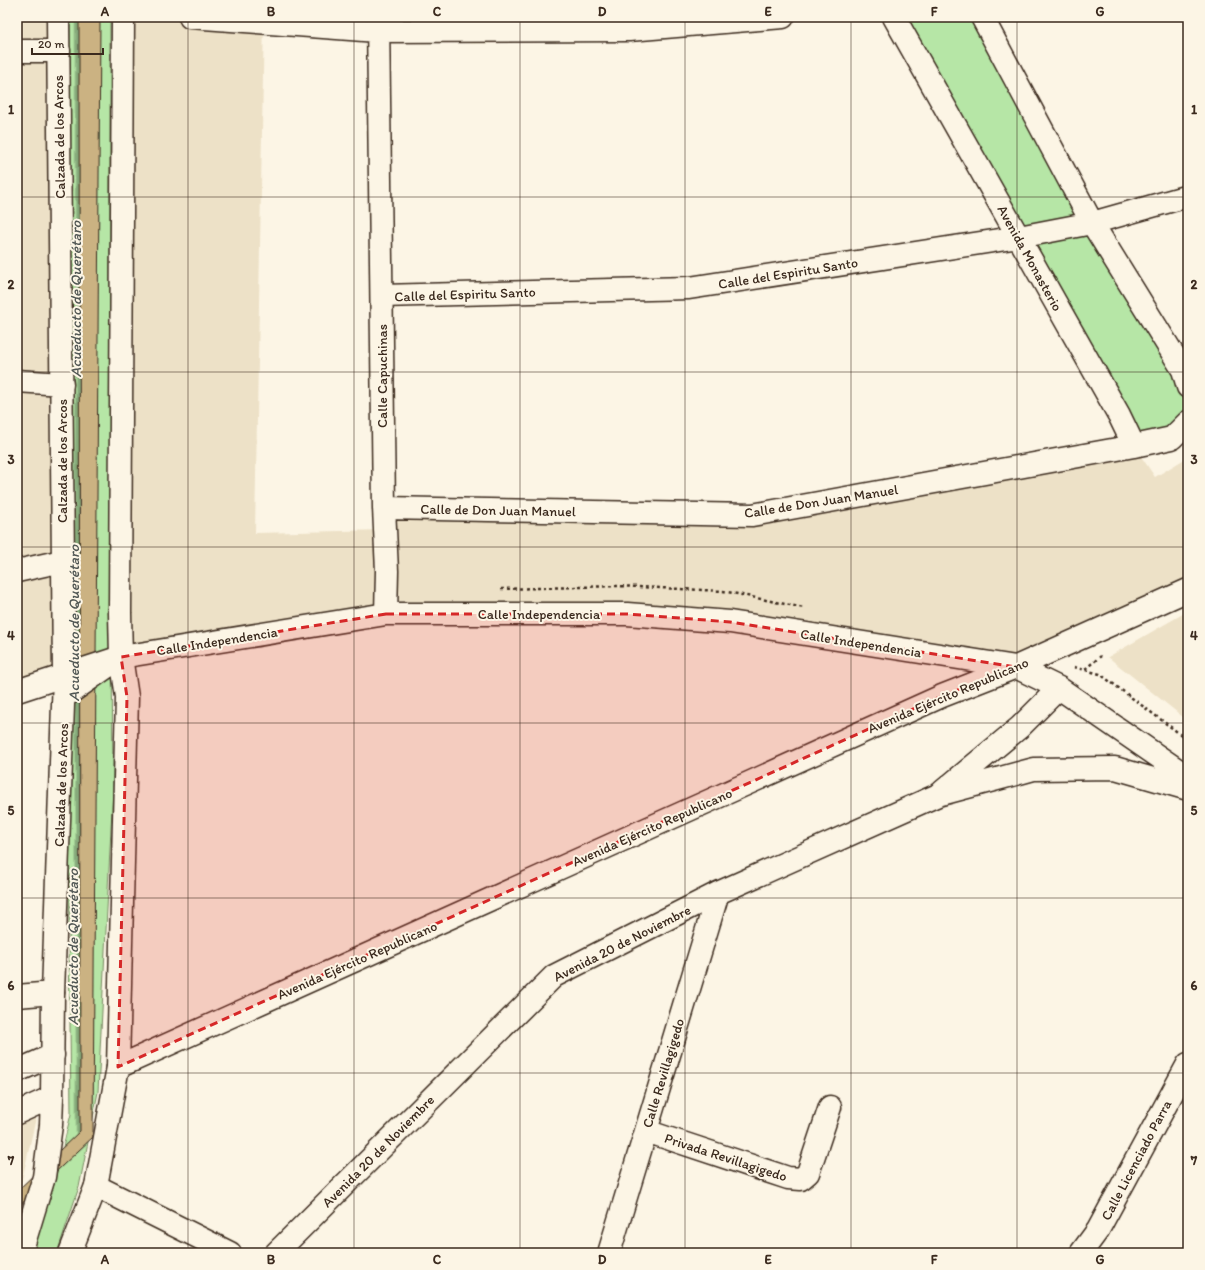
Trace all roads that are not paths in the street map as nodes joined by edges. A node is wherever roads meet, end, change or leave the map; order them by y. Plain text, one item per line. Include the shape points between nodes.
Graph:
1 (58, 17) edge
2 (122, 17) edge
3 (190, 17) edge
4 (783, 17) edge
5 (894, 17) edge
6 (982, 17) edge
7 (378, 24) edge
8 (17, 50) edge
9 (59, 51) junction
10 (1188, 196) edge
11 (1092, 223) junction
12 (1019, 237) junction
13 (382, 296) junction
14 (17, 381) edge
15 (62, 384) junction
16 (1188, 387) edge
17 (1188, 422) edge
18 (1134, 446) junction
19 (384, 508) junction
20 (62, 561) junction
21 (17, 571) edge
22 (1188, 590) edge
23 (386, 614) junction
24 (121, 657) junction
25 (1016, 667) junction
26 (64, 687) junction
27 (1059, 688) junction
28 (17, 691) edge
29 (1188, 777) edge
30 (1188, 789) edge
31 (938, 795) junction
32 (718, 893) junction
33 (53, 993) junction
34 (17, 996) edge
35 (53, 1055) junction
36 (1188, 1064) edge
37 (118, 1068) junction
38 (17, 1071) edge
39 (52, 1097) junction
40 (830, 1107) dead end
41 (17, 1113) edge
42 (646, 1131) junction
43 (96, 1186) junction
44 (21, 1253) edge
45 (70, 1253) edge
46 (230, 1253) edge
47 (276, 1253) edge
48 (609, 1253) edge
49 (1081, 1253) edge

1 - 9 street, Calzada de los Arcos
2 - 24 street
3 - 7 street
4 - 7 street via 629,30
5 - 12 street, Avenida Monasterio
6 - 11 street
7 - 13 street, Calle Capuchinas
8 - 9 street
9 - 15 street, Calzada de los Arcos
10 - 11 street, Calle del Espiritu Santo
11 - 12 street, Calle del Espiritu Santo
11 - 16 street via 1183,370
12 - 13 street, Calle del Espiritu Santo via 689,288
12 - 18 street, Avenida Monasterio
13 - 19 street, Calle Capuchinas
14 - 15 street
15 - 20 street, Calzada de los Arcos
17 - 18 street via 1172,438
18 - 19 street, Calle de Don Juan Manuel via 752,515
19 - 23 street, Calle Capuchinas
20 - 21 street
20 - 26 street, Calzada de los Arcos
22 - 25 street, Avenida Ejército Republicano
23 - 24 street, Calle Independencia
23 - 25 street, Calle Independencia via 627,614 730,622
24 - 26 street
24 - 37 street via 127,697
25 - 27 street
25 - 37 street, Avenida Ejército Republicano via 942,696
26 - 28 street
26 - 33 street, Calzada de los Arcos
27 - 29 street
27 - 31 street, Avenida 20 de Noviembre via 1020,727
30 - 31 street, Avenida 20 de Noviembre via 1115,768 1034,768
31 - 32 street, Avenida 20 de Noviembre
32 - 42 street, Calle Revillagigedo
32 - 47 street, Avenida 20 de Noviembre via 554,976
33 - 34 street
33 - 35 street, Calzada de los Arcos
35 - 38 street
35 - 39 street, Calzada de los Arcos
36 - 49 street, Calle Licenciado Parra via 1098,1230
37 - 43 street
39 - 41 street
39 - 44 street, Calzada de los Arcos via 44,1177
40 - 42 street, Privada Revillagigedo via 808,1172 801,1179 788,1178
42 - 48 street, Calle Revillagigedo
43 - 45 street
43 - 46 street

